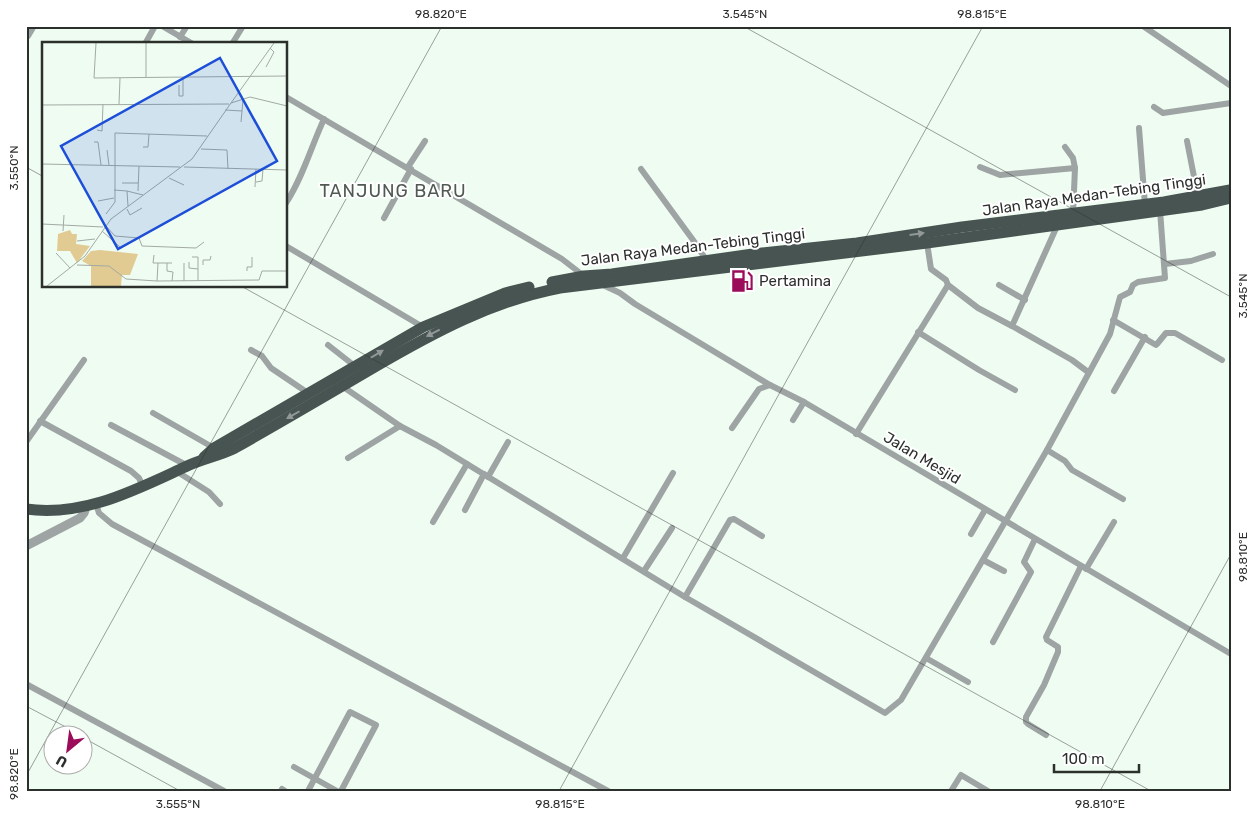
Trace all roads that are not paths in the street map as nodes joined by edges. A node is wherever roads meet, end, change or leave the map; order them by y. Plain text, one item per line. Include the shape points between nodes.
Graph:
1 (34, 26) edge
2 (155, 26) edge
3 (162, 26) edge
4 (187, 26) edge
5 (243, 26) edge
6 (1143, 26) edge
7 (28, 36) dead end
8 (180, 37) junction
9 (146, 42) edge
10 (189, 42) edge
11 (233, 42) edge
12 (1231, 86) edge
13 (288, 98) edge
14 (1231, 104) edge
15 (1154, 107) dead end
16 (324, 119) junction
17 (1139, 128) dead end
18 (425, 141) dead end
19 (1187, 141) dead end
20 (1065, 147) dead end
21 (980, 167) dead end
22 (409, 168) junction
23 (1075, 168) junction
24 (641, 169) dead end
25 (1231, 190) edge
26 (1198, 197) junction
27 (1231, 198) edge
28 (288, 200) edge
29 (1145, 205) junction
30 (1160, 210) junction
31 (1073, 214) junction
32 (384, 218) dead end
33 (1058, 224) junction
34 (959, 233) junction
35 (927, 243) junction
36 (288, 247) edge
37 (1213, 254) dead end
38 (707, 261) junction
39 (1165, 264) junction
40 (584, 276) junction
41 (601, 284) junction
42 (948, 285) junction
43 (999, 285) dead end
44 (1024, 300) junction
45 (1113, 320) junction
46 (1012, 326) junction
47 (423, 327) junction
48 (918, 332) junction
49 (1145, 337) junction
50 (328, 346) dead end
51 (251, 350) dead end
52 (84, 360) dead end
53 (1222, 360) dead end
54 (356, 367) junction
55 (1088, 372) junction
56 (770, 385) junction
57 (341, 386) junction
58 (1015, 390) dead end
59 (1114, 391) dead end
60 (308, 393) junction
61 (804, 402) junction
62 (153, 413) dead end
63 (793, 420) dead end
64 (40, 421) junction
65 (111, 424) dead end
66 (400, 426) junction
67 (732, 428) dead end
68 (856, 434) junction
69 (26, 442) edge
70 (508, 442) dead end
71 (214, 448) junction
72 (1047, 450) junction
73 (348, 458) dead end
74 (201, 460) junction
75 (467, 464) junction
76 (188, 466) junction
77 (176, 471) junction
78 (673, 473) dead end
79 (486, 476) junction
80 (143, 487) junction
81 (1123, 499) dead end
82 (220, 504) dead end
83 (91, 506) junction
84 (26, 509) edge
85 (59, 510) junction
86 (465, 510) dead end
87 (985, 510) junction
88 (433, 522) dead end
89 (1005, 522) junction
90 (1114, 522) dead end
91 (63, 528) junction
92 (672, 528) dead end
93 (971, 534) dead end
94 (762, 536) dead end
95 (1035, 539) junction
96 (26, 546) edge
97 (623, 558) junction
98 (984, 560) junction
99 (1083, 567) junction
100 (1004, 571) dead end
101 (644, 572) junction
102 (685, 597) junction
103 (993, 642) dead end
104 (1231, 654) edge
105 (926, 658) junction
106 (968, 682) dead end
107 (26, 684) edge
108 (1046, 736) dead end
109 (294, 767) dead end
110 (315, 778) junction
111 (224, 791) edge
112 (308, 791) edge
113 (338, 791) edge
114 (342, 791) edge
115 (608, 791) edge
116 (951, 791) edge
117 (988, 791) edge

1 - 7 street
2 - 9 street
3 - 8 street
4 - 8 street
5 - 11 street
6 - 12 street
8 - 10 street
13 - 16 street
14 - 15 street via 1162,113
16 - 22 street
16 - 28 street via 301,178
17 - 29 street
18 - 22 street
19 - 26 street
20 - 23 street
21 - 23 street via 1000,175
22 - 32 street
22 - 40 street via 562,258
23 - 31 street
24 - 38 street
25 - 26 highway, Jalan Raya Medan-Tebing Tinggi
26 - 29 highway, Jalan Raya Medan-Tebing Tinggi
27 - 30 highway, Jalan Raya Medan-Tebing Tinggi
29 - 31 highway, Jalan Raya Medan-Tebing Tinggi
30 - 33 highway, Jalan Raya Medan-Tebing Tinggi
30 - 39 street
31 - 34 highway, Jalan Raya Medan-Tebing Tinggi
33 - 34 highway, Jalan Raya Medan-Tebing Tinggi
33 - 44 street
34 - 35 highway, Jalan Raya Medan-Tebing Tinggi
38 -> 34 highway, Jalan Raya Medan-Tebing Tinggi
35 - 41 highway, Jalan Raya Medan-Tebing Tinggi
35 - 42 street via 931,269
36 - 47 street
37 - 39 street
38 - 40 highway, Jalan Raya Medan-Tebing Tinggi
39 - 45 street via 1163,279 1138,282 1130,292 1122,295
40 - 47 highway, Jalan Raya Medan-Tebing Tinggi via 505,293
41 - 56 street, Jalan Mesjid
41 -> 57 highway, Jalan Raya Medan-Tebing Tinggi via 560,288 508,300 423,339
42 - 46 street via 978,308
42 - 48 street
43 - 44 street
44 - 46 street
45 - 49 street
45 - 55 street via 1113,328
46 - 55 street
54 -> 47 highway, Jalan Raya Medan-Tebing Tinggi
48 - 58 street
48 - 68 street
49 - 53 street via 1157,345 1166,332 1170,332
49 - 59 street
50 - 54 street
51 - 60 street
52 - 64 street
54 - 60 highway, Jalan Raya Medan-Tebing Tinggi
55 - 72 street
56 - 61 street, Jalan Mesjid
56 - 67 street via 759,389
57 - 66 street
57 -> 74 highway, Jalan Raya Medan-Tebing Tinggi via 234,448
60 - 71 highway, Jalan Raya Medan-Tebing Tinggi
61 - 63 street
61 - 68 street, Jalan Mesjid
62 - 71 street
64 - 69 street
64 - 80 street via 131,471
65 - 76 street
66 - 73 street
66 - 75 street
68 - 87 street, Jalan Mesjid
70 - 79 street
71 - 74 highway, Jalan Raya Medan-Tebing Tinggi
72 - 81 street via 1065,461 1072,470
72 - 89 street
74 - 76 highway, Jalan Raya Medan-Tebing Tinggi
75 - 79 street
75 - 88 street
76 - 77 highway, Jalan Raya Medan-Tebing Tinggi
77 - 80 highway, Jalan Raya Medan-Tebing Tinggi
77 - 82 street via 209,492
78 - 97 street
79 - 86 street
79 - 97 street
80 - 83 highway, Jalan Raya Medan-Tebing Tinggi
83 - 85 highway, Jalan Raya Medan-Tebing Tinggi
83 - 91 street via 80,518
83 - 115 street via 112,524
84 - 85 highway, Jalan Raya Medan-Tebing Tinggi
85 - 91 street
87 - 89 street, Jalan Mesjid
87 - 93 street
89 - 95 street, Jalan Mesjid
89 - 98 street
90 - 99 street
91 - 96 street
92 - 101 street
94 - 102 street via 734,519 730,520
95 - 99 street, Jalan Mesjid
95 - 103 street via 1025,560 1030,572
97 - 101 street
98 - 100 street
98 - 105 street
99 - 104 street, Jalan Mesjid
99 - 108 street via 1046,637 1058,647 1058,652 1026,717 1028,724
101 - 102 street
102 - 105 street via 886,713 901,700
105 - 106 street
107 - 111 street
109 - 110 street
110 - 112 street
110 - 113 street
110 - 114 street via 350,712 376,725
116 - 117 street via 961,775

